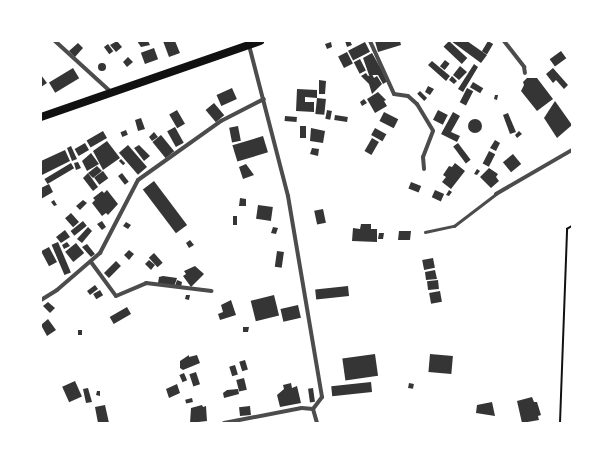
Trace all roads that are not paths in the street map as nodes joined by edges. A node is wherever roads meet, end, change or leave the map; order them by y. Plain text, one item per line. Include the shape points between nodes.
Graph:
1 (55, 41) edge
2 (370, 41) edge
3 (504, 41) edge
4 (254, 42) edge
5 (525, 72) dead end
6 (111, 92) junction
7 (264, 99) junction
8 (41, 117) edge
9 (572, 150) edge
10 (424, 169) dead end
11 (496, 194) joint
12 (425, 232) dead end
13 (90, 262) junction
14 (212, 291) dead end
15 (41, 300) edge
16 (313, 409) junction
17 (224, 423) edge
18 (317, 423) edge

1 - 6 street
2 - 10 street via 394,94 408,96 417,104 433,131 423,157
3 - 5 street
4 - 6 main road
4 - 7 street
6 - 8 main road
7 - 13 street via 221,121 138,180 100,253
7 - 16 street via 288,196 321,383 322,397
9 - 11 street
11 - 12 lane via 454,226
13 - 14 street via 116,296 146,283
13 - 15 street
16 - 17 street via 302,408
16 - 18 street

